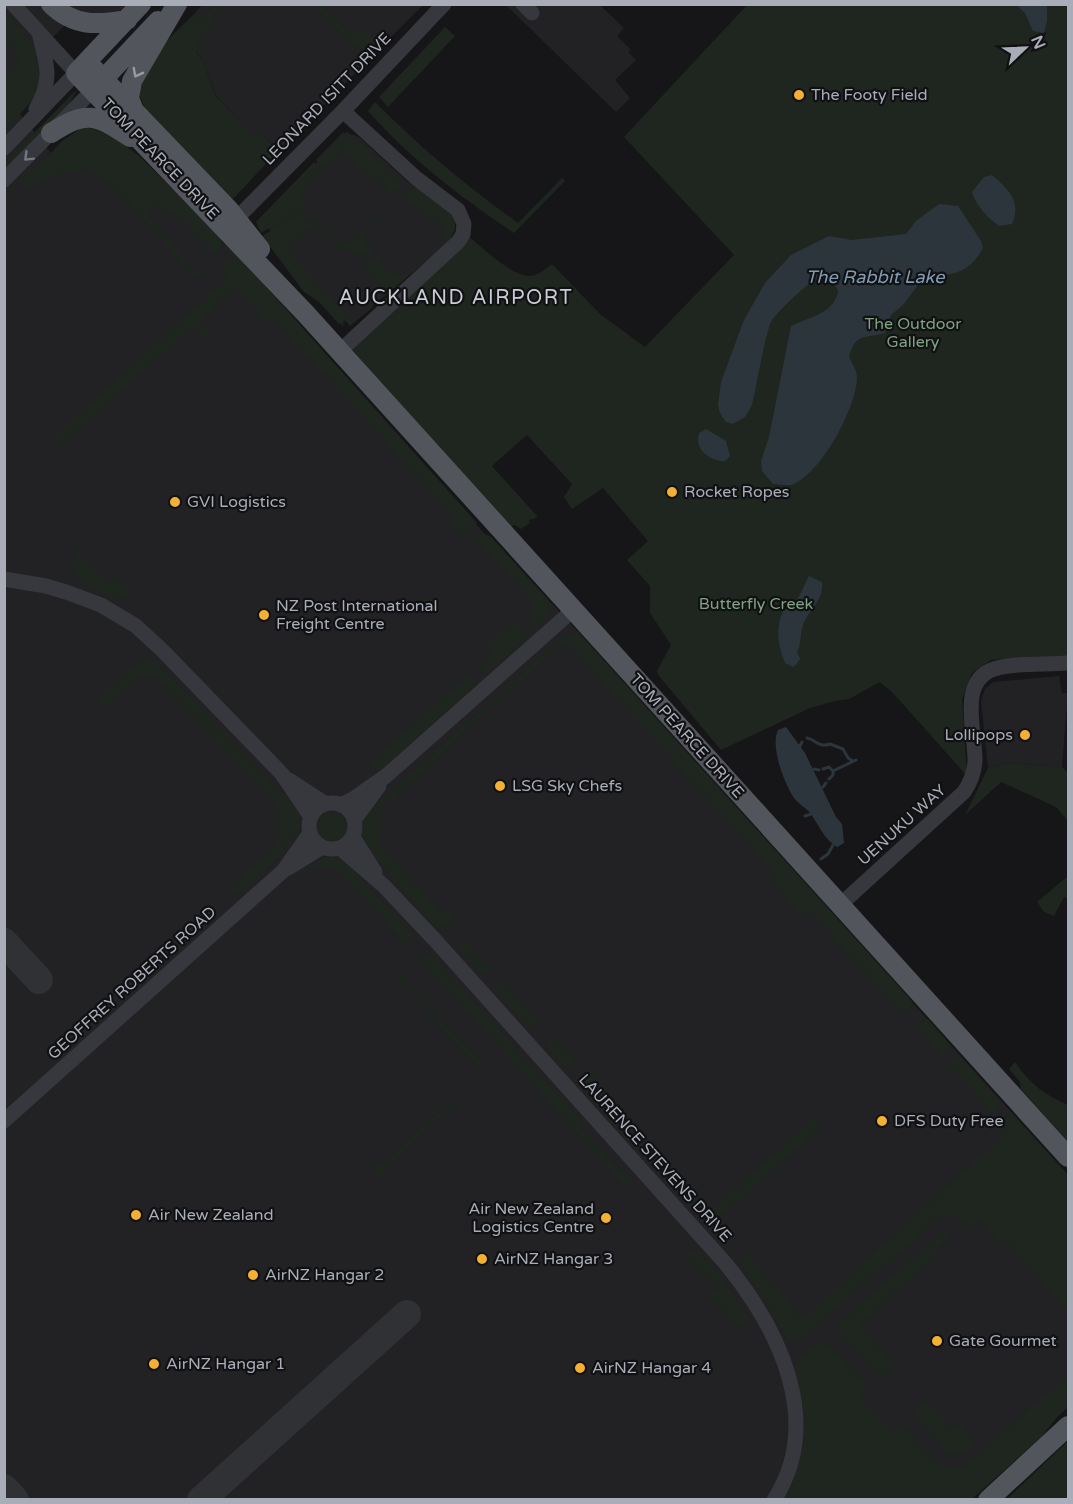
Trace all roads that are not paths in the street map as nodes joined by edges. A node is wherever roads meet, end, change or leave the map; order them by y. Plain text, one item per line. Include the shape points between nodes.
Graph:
1 (13, 4) edge
2 (51, 4) edge
3 (141, 4) edge
4 (176, 4) edge
5 (444, 4) edge
6 (127, 20) junction
7 (39, 33) junction
8 (82, 68) junction
9 (98, 85) junction
10 (134, 111) junction
11 (343, 111) junction
12 (26, 127) junction
13 (51, 133) junction
14 (4, 148) edge
15 (150, 150) junction
16 (4, 180) edge
17 (236, 219) junction
18 (306, 314) junction
19 (340, 351) junction
20 (4, 579) edge
21 (573, 610) junction
22 (1068, 663) edge
23 (282, 774) junction
24 (386, 776) junction
25 (334, 804) junction
26 (310, 817) junction
27 (354, 820) junction
28 (310, 833) junction
29 (353, 837) junction
30 (322, 847) junction
31 (340, 848) junction
32 (283, 871) junction
33 (384, 886) junction
34 (840, 905) junction
35 (4, 1121) edge
36 (1068, 1157) edge
37 (1068, 1426) edge
38 (774, 1500) edge
39 (987, 1500) edge

1 - 7 street, TOM PEARCE DRIVE
2 - 6 main road via 68,18 85,24
3 - 6 main road
4 - 9 main road
4 -> 10 main road via 132,81 129,98
5 - 11 street, LEONARD ISITT DRIVE
6 - 8 main road
7 - 8 street, TOM PEARCE DRIVE
7 - 12 street via 48,82
8 - 9 main road, TOM PEARCE DRIVE
8 - 12 street
9 - 10 main road, TOM PEARCE DRIVE
9 - 13 street
9 - 15 main road, TOM PEARCE DRIVE
10 - 17 main road, TOM PEARCE DRIVE
11 - 17 street, LEONARD ISITT DRIVE
11 - 19 street via 416,178 458,210 464,224 458,242
12 - 14 street
13 - 15 main road via 88,116
13 -> 16 street
15 - 18 main road, TOM PEARCE DRIVE
17 - 18 main road, TOM PEARCE DRIVE
18 - 19 main road, TOM PEARCE DRIVE
19 - 21 main road, TOM PEARCE DRIVE
20 - 23 street via 66,592 101,605 136,626
21 - 24 street
21 - 34 main road, TOM PEARCE DRIVE
22 - 34 street, UENUKU WAY via 1000,668 983,675 972,691 975,763 970,783
23 - 25 street
23 - 26 street
24 - 25 street via 356,797
24 - 27 street
25 - 26 street via 316,810
25 - 27 street via 348,810
26 - 28 street
27 - 29 street
28 - 30 street
28 - 32 street, GEOFFREY ROBERTS ROAD
29 - 31 street
29 - 33 street, LAURENCE STEVENS DRIVE
30 - 31 street
30 - 32 street, GEOFFREY ROBERTS ROAD
31 - 33 street, LAURENCE STEVENS DRIVE
32 - 35 street, GEOFFREY ROBERTS ROAD
33 - 38 street, LAURENCE STEVENS DRIVE via 711,1247 748,1293 776,1344 792,1384 797,1421 791,1465
34 - 36 main road, TOM PEARCE DRIVE
37 - 39 main road

